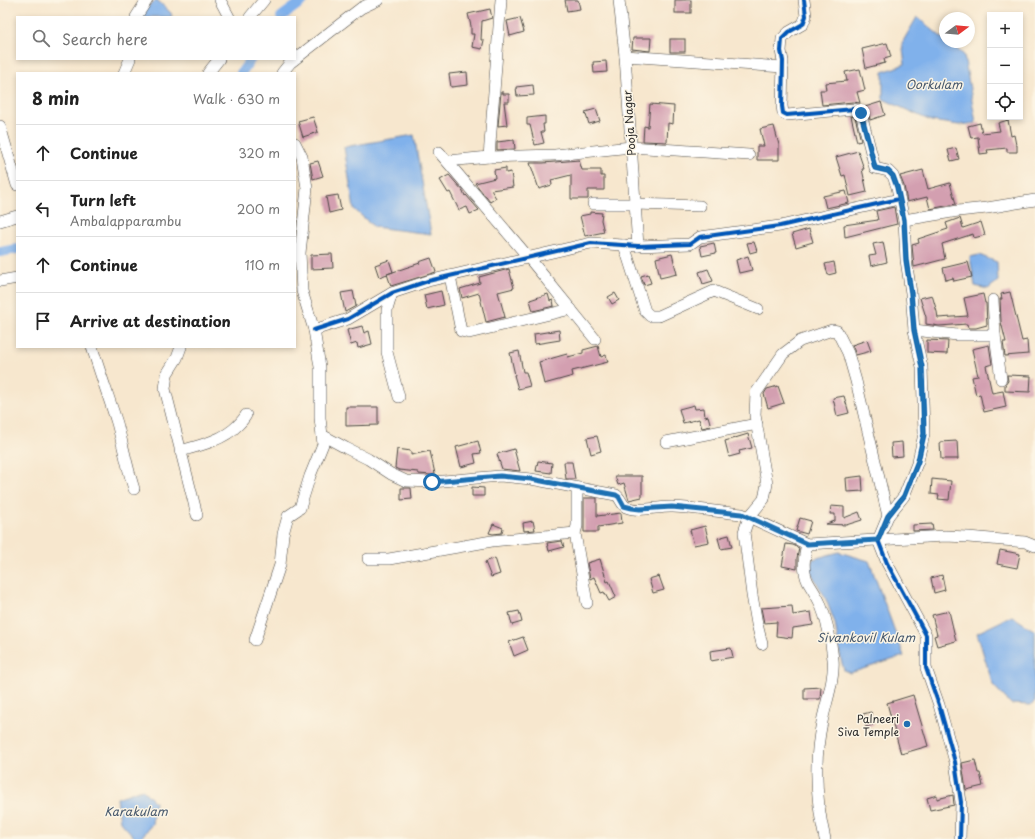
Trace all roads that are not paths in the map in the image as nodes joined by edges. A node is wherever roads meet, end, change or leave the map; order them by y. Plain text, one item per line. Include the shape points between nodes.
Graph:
1 (147, 0) edge
2 (220, 0) edge
3 (264, 0) edge
4 (378, 0) edge
5 (501, 0) edge
6 (618, 0) edge
7 (804, 0) edge
8 (137, 16) edge
9 (228, 16) edge
10 (251, 16) edge
11 (625, 56) junction
12 (296, 58) edge
13 (130, 60) edge
14 (218, 60) edge
15 (294, 60) edge
16 (783, 68) junction
17 (124, 72) edge
18 (209, 72) edge
19 (283, 72) edge
20 (0, 126) edge
21 (296, 145) edge
22 (631, 147) junction
23 (439, 152) dead end
24 (750, 155) dead end
25 (489, 157) junction
26 (448, 161) junction
27 (16, 181) edge
28 (900, 198) junction
29 (1035, 200) edge
30 (593, 204) dead end
31 (635, 204) junction
32 (700, 206) dead end
33 (16, 216) edge
34 (904, 220) junction
35 (0, 221) edge
36 (624, 245) junction
37 (638, 246) junction
38 (529, 258) junction
39 (298, 275) edge
40 (450, 276) junction
41 (16, 278) edge
42 (0, 281) edge
43 (392, 293) junction
44 (993, 300) dead end
45 (570, 309) junction
46 (758, 309) dead end
47 (314, 330) junction
48 (914, 330) junction
49 (995, 335) junction
50 (595, 339) dead end
51 (92, 348) edge
52 (181, 348) edge
53 (1001, 379) dead end
54 (399, 397) dead end
55 (246, 415) dead end
56 (757, 424) junction
57 (322, 435) junction
58 (666, 442) dead end
59 (180, 451) junction
60 (576, 488) junction
61 (134, 489) dead end
62 (196, 515) dead end
63 (888, 516) junction
64 (749, 517) junction
65 (575, 533) junction
66 (878, 540) junction
67 (807, 544) junction
68 (1035, 546) edge
69 (368, 559) dead end
70 (587, 603) dead end
71 (255, 640) dead end
72 (762, 644) dead end
73 (825, 839) edge
74 (960, 839) edge

1 - 8 street
2 - 9 street
3 - 10 street
4 - 12 street via 361,8
5 - 25 street
6 - 11 street, Pooja Nagar
7 - 16 street via 806,16 803,24 782,39
11 - 16 street
11 - 22 street, Pooja Nagar
13 - 17 street
14 - 18 street
15 - 19 street
16 - 28 street via 783,113 787,115 858,110 861,113 875,168 888,171 893,176
20 - 27 street
21 - 39 street via 302,157 307,188
22 - 24 street
22 - 25 street via 555,155
22 - 31 street, Pooja Nagar
23 - 26 street
25 - 26 street
26 - 38 street
28 - 34 street
28 - 37 street via 780,226 700,237 690,244
29 - 34 street
30 - 31 street
31 - 32 street
31 - 37 street, Pooja Nagar
33 - 35 street
34 - 48 street
36 - 37 street
36 - 38 street via 591,243
36 - 46 street via 645,311 650,316 659,316 714,291
38 - 40 street
38 - 45 street
39 - 47 street
40 - 43 street
40 - 45 street via 461,331 469,333
41 - 42 street
43 - 47 street via 348,319
43 - 54 street via 387,310 387,352
44 - 49 street
45 - 50 street
47 - 57 street via 320,368
48 - 49 street via 957,335
48 - 63 street via 922,367 924,434 918,461 904,496
49 - 53 street
51 - 61 street via 112,406
52 - 59 street via 167,374 165,390
55 - 59 street via 238,426 225,435
56 - 58 street
56 - 63 street via 756,393 783,354 800,341 832,330 837,331 848,353 856,381
56 - 64 street via 767,484 764,499
57 - 60 street via 406,481 432,482 500,476
57 - 71 street via 323,444 300,508 288,516 283,534 280,565
59 - 62 street
60 - 64 street via 616,495 624,506 632,508 672,507 742,514
60 - 65 street
63 - 66 street
64 - 67 street
64 - 72 street via 744,532 752,595
65 - 69 street via 492,541 389,559
65 - 70 street
66 - 67 street
66 - 68 street via 968,536 1025,542
66 - 74 street via 887,563 926,635 926,668 955,762 961,802
67 - 73 street via 804,570 827,622 833,660 831,682 821,723 816,768

